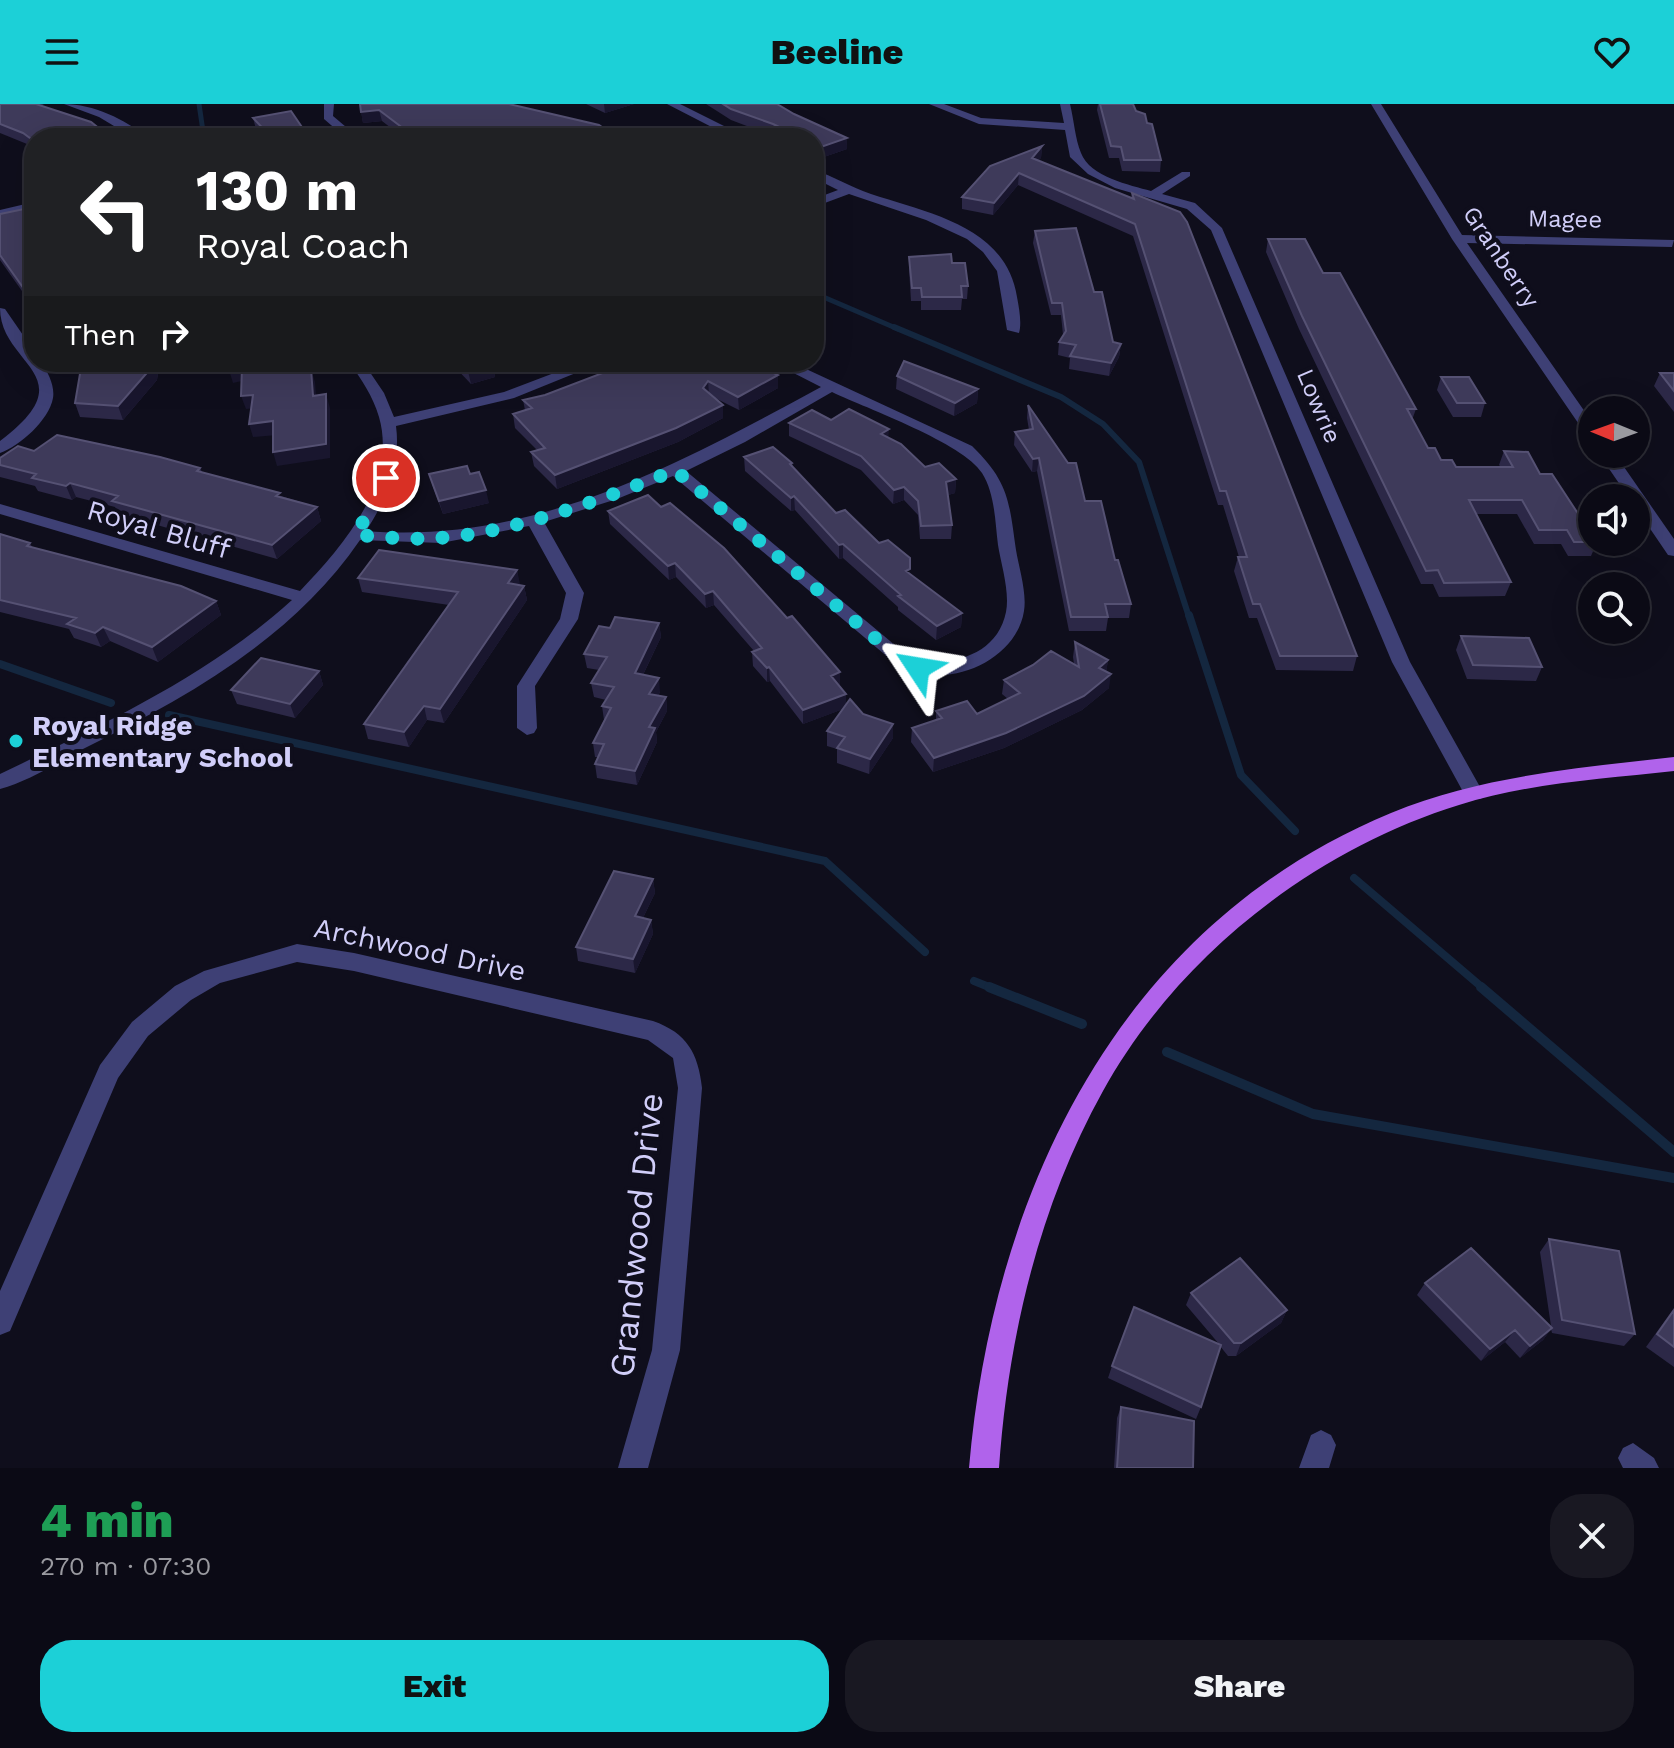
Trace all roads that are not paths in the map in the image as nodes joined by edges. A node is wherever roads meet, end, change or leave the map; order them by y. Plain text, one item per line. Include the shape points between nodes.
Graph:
1 (69, 104) edge
2 (329, 104) edge
3 (672, 104) edge
4 (934, 104) edge
5 (1065, 104) edge
6 (1376, 104) edge
7 (1068, 127) junction
8 (125, 128) edge
9 (341, 128) edge
10 (722, 128) edge
11 (1186, 174) dead end
12 (824, 178) edge
13 (848, 190) junction
14 (1155, 194) junction
15 (824, 199) edge
16 (24, 208) edge
17 (0, 214) edge
18 (1458, 239) junction
19 (1672, 243) dead end
20 (0, 312) edge
21 (1014, 330) dead end
22 (24, 350) edge
23 (37, 372) edge
24 (364, 372) edge
25 (570, 372) edge
26 (800, 372) edge
27 (831, 387) junction
28 (1578, 413) edge
29 (389, 423) junction
30 (0, 448) edge
31 (1617, 468) edge
32 (675, 470) junction
33 (0, 509) edge
34 (533, 518) junction
35 (356, 535) junction
36 (1674, 551) edge
37 (304, 598) junction
38 (527, 728) dead end
39 (1674, 764) edge
40 (0, 782) edge
41 (1474, 794) junction
42 (687, 1056) joint
43 (0, 1322) edge
44 (633, 1468) edge
45 (984, 1468) edge

1 - 8 street
2 - 9 street via 328,117
3 - 10 street
4 - 7 street via 979,121
5 - 7 street, Lowrie
6 - 18 street, Granberry
7 - 14 street, Lowrie via 1076,157 1092,172 1119,186
11 - 14 street
12 - 13 street
13 - 15 street
13 - 21 street via 944,223 987,248 1004,272
14 - 41 street, Lowrie via 1191,206 1216,228 1401,662
16 - 17 street
18 - 19 street, Magee
18 - 28 street, Granberry
20 - 22 street
23 - 30 street via 48,389 46,405 29,429
24 - 29 street
25 - 29 street via 509,395
26 - 27 street
27 - 32 street
27 - 32 street via 967,449 996,483 1016,609 1012,628 989,653 942,670 902,660
29 - 35 street via 386,478
31 - 36 street
32 - 34 street
33 - 37 street, Royal Bluff
34 - 35 street via 439,538
34 - 38 street via 575,593 569,619 526,686
35 - 37 street
37 - 40 street via 202,675
39 - 41 main road via 1548,778
41 - 45 main road via 1366,832 1300,869 1257,901 1175,974 1098,1077 1048,1182 1007,1307 987,1415
42 - 43 street, Archwood Drive via 672,1040 653,1031 354,962 297,953 212,977 183,993 140,1029 108,1072
42 - 44 street, Grandwood Drive via 690,1088 666,1350

